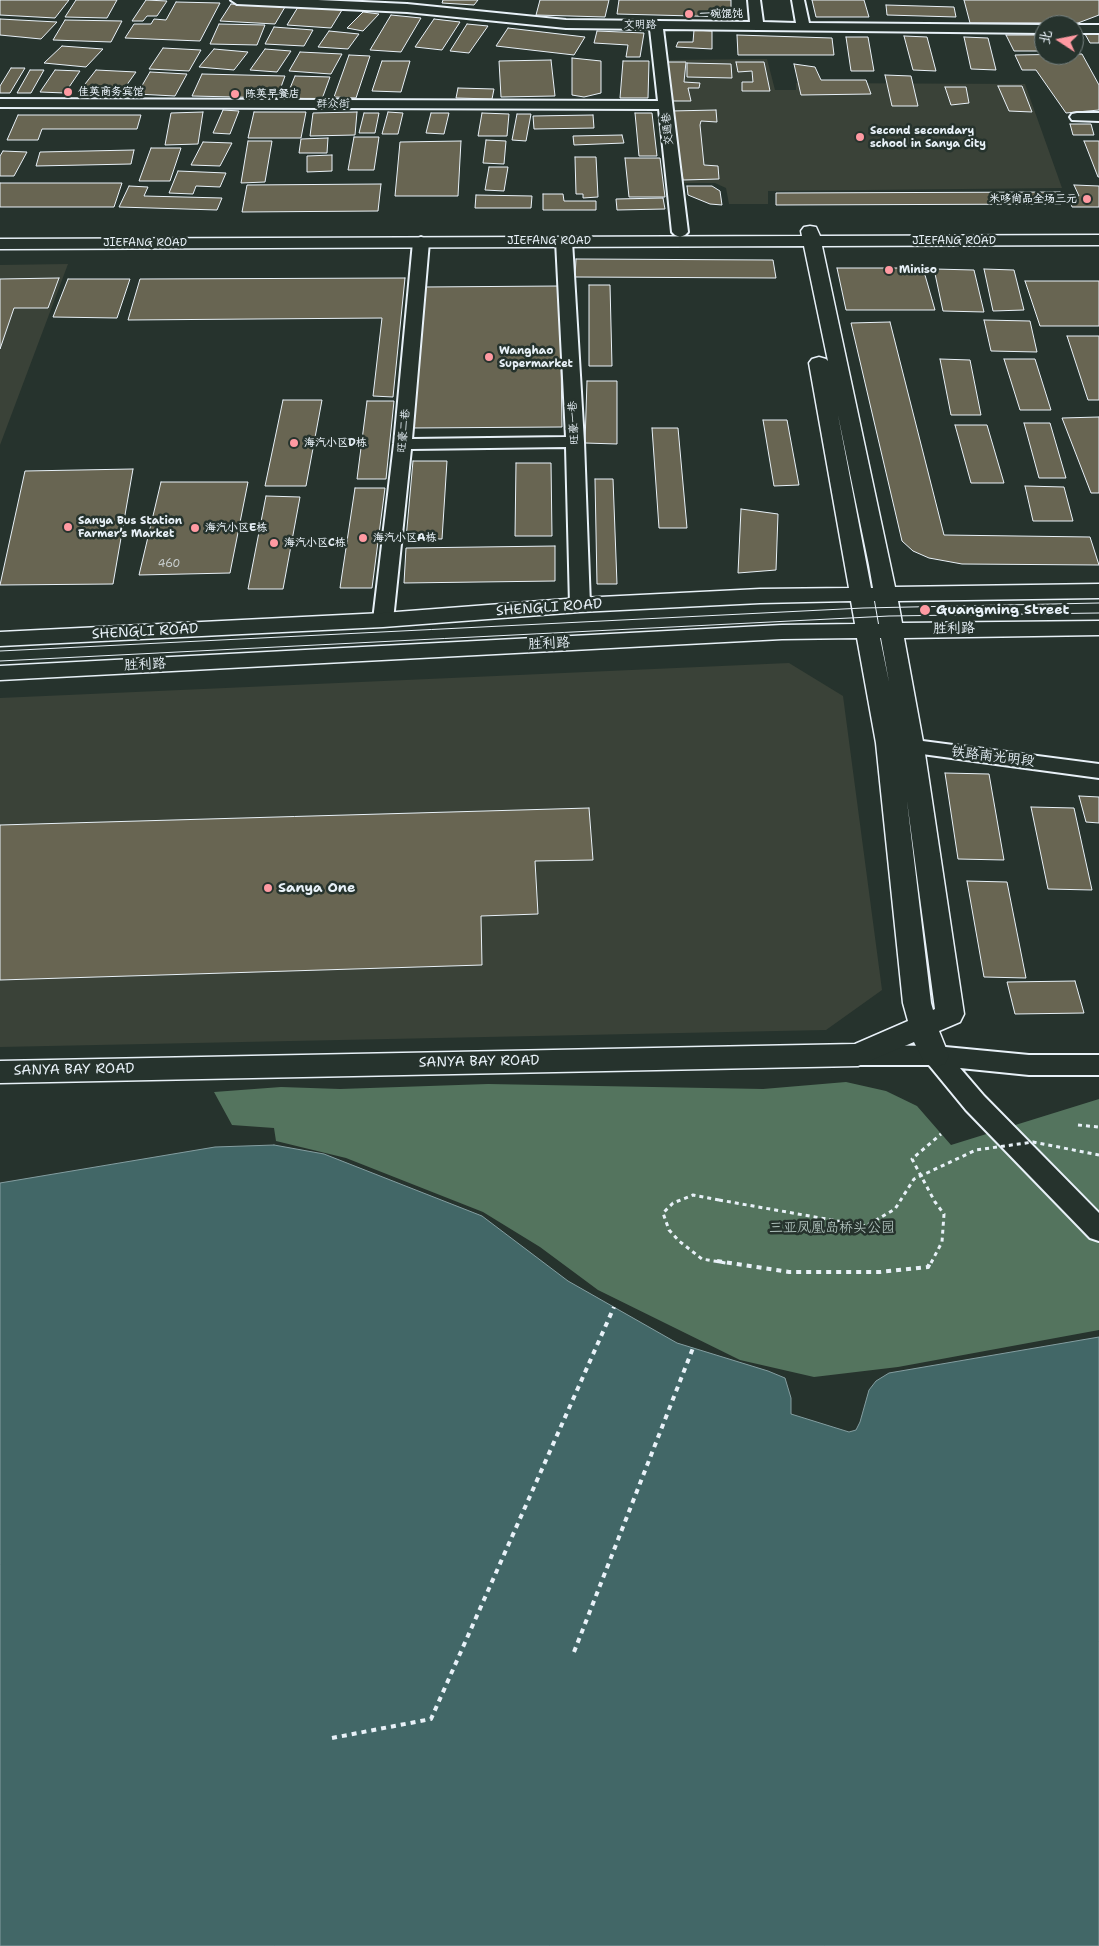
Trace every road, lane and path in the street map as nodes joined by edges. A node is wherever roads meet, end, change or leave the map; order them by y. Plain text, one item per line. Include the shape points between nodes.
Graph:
1 (237, 0) edge
2 (754, 0) edge
3 (798, 0) edge
4 (409, 4) edge
5 (656, 25) junction
6 (757, 27) junction
7 (803, 27) junction
8 (1034, 29) edge
9 (1084, 29) edge
10 (1099, 29) edge
11 (0, 103) edge
12 (665, 105) junction
13 (1077, 117) dead end
14 (1099, 117) edge
15 (1099, 231) edge
16 (680, 232) junction
17 (0, 233) edge
18 (804, 236) junction
19 (1099, 240) edge
20 (564, 241) junction
21 (421, 242) junction
22 (0, 244) edge
23 (575, 442) junction
24 (402, 444) junction
25 (1099, 591) edge
26 (860, 594) junction
27 (885, 594) junction
28 (580, 605) junction
29 (383, 620) junction
30 (1099, 628) edge
31 (879, 630) junction
32 (0, 639) edge
33 (0, 673) edge
34 (900, 745) junction
35 (1099, 771) edge
36 (923, 1027) junction
37 (858, 1056) junction
38 (935, 1056) junction
39 (1099, 1066) edge
40 (0, 1072) edge
41 (1078, 1125) dead end
42 (1099, 1127) edge
43 (942, 1134) dead end
44 (1099, 1155) edge
45 (1099, 1230) edge
46 (614, 1307) dead end
47 (693, 1348) dead end
48 (574, 1652) dead end
49 (332, 1738) dead end

1 - 4 street, 文明路
2 - 6 street
3 - 7 street
4 - 5 street, 文明路 via 566,24
5 - 6 street, 文明路
5 - 12 street, 交通巷
6 - 7 street, 文明路
7 - 8 street, 文明路
9 - 10 street
11 - 12 street, 群众街
12 - 16 street, 交通巷
13 - 14 street
15 - 18 main road, JIEFANG ROAD
16 - 17 main road, JIEFANG ROAD
16 - 18 main road, JIEFANG ROAD
18 - 19 main road, JIEFANG ROAD
18 - 20 main road, JIEFANG ROAD
18 - 26 main road
18 - 27 main road
20 - 21 main road, JIEFANG ROAD
20 - 23 street, 旺豪一巷
21 - 22 main road, JIEFANG ROAD
21 - 24 street, 旺豪二巷
23 - 24 street
23 - 28 street, 旺豪一巷
24 - 29 street, 旺豪二巷
25 - 27 main road, SHENGLI ROAD
26 - 27 main road, SHENGLI ROAD
26 - 28 main road, SHENGLI ROAD
26 - 31 main road
27 - 31 main road
28 - 29 main road, SHENGLI ROAD
29 - 32 main road, SHENGLI ROAD
30 - 31 main road, 胜利路
31 - 33 main road, 胜利路 via 782,632
31 - 34 main road
34 - 35 street, 铁路南光明段
34 - 36 main road via 918,1003
34 - 36 main road, SANYA BAY ROAD via 950,1014
36 - 37 main road, SANYA BAY ROAD
36 - 38 main road
37 - 38 street
37 - 40 main road, SANYA BAY ROAD
38 - 39 street via 1029,1066
38 - 45 street via 975,1103
41 - 42 path
43 - 44 path, bridge via 912,1159 935,1202 944,1214 942,1242 928,1267 880,1272 789,1272 702,1259 679,1242 669,1230 663,1213 673,1203 693,1195 866,1226 895,1209 914,1179 976,1150 1033,1142
46 - 49 path via 431,1719
47 - 48 path

